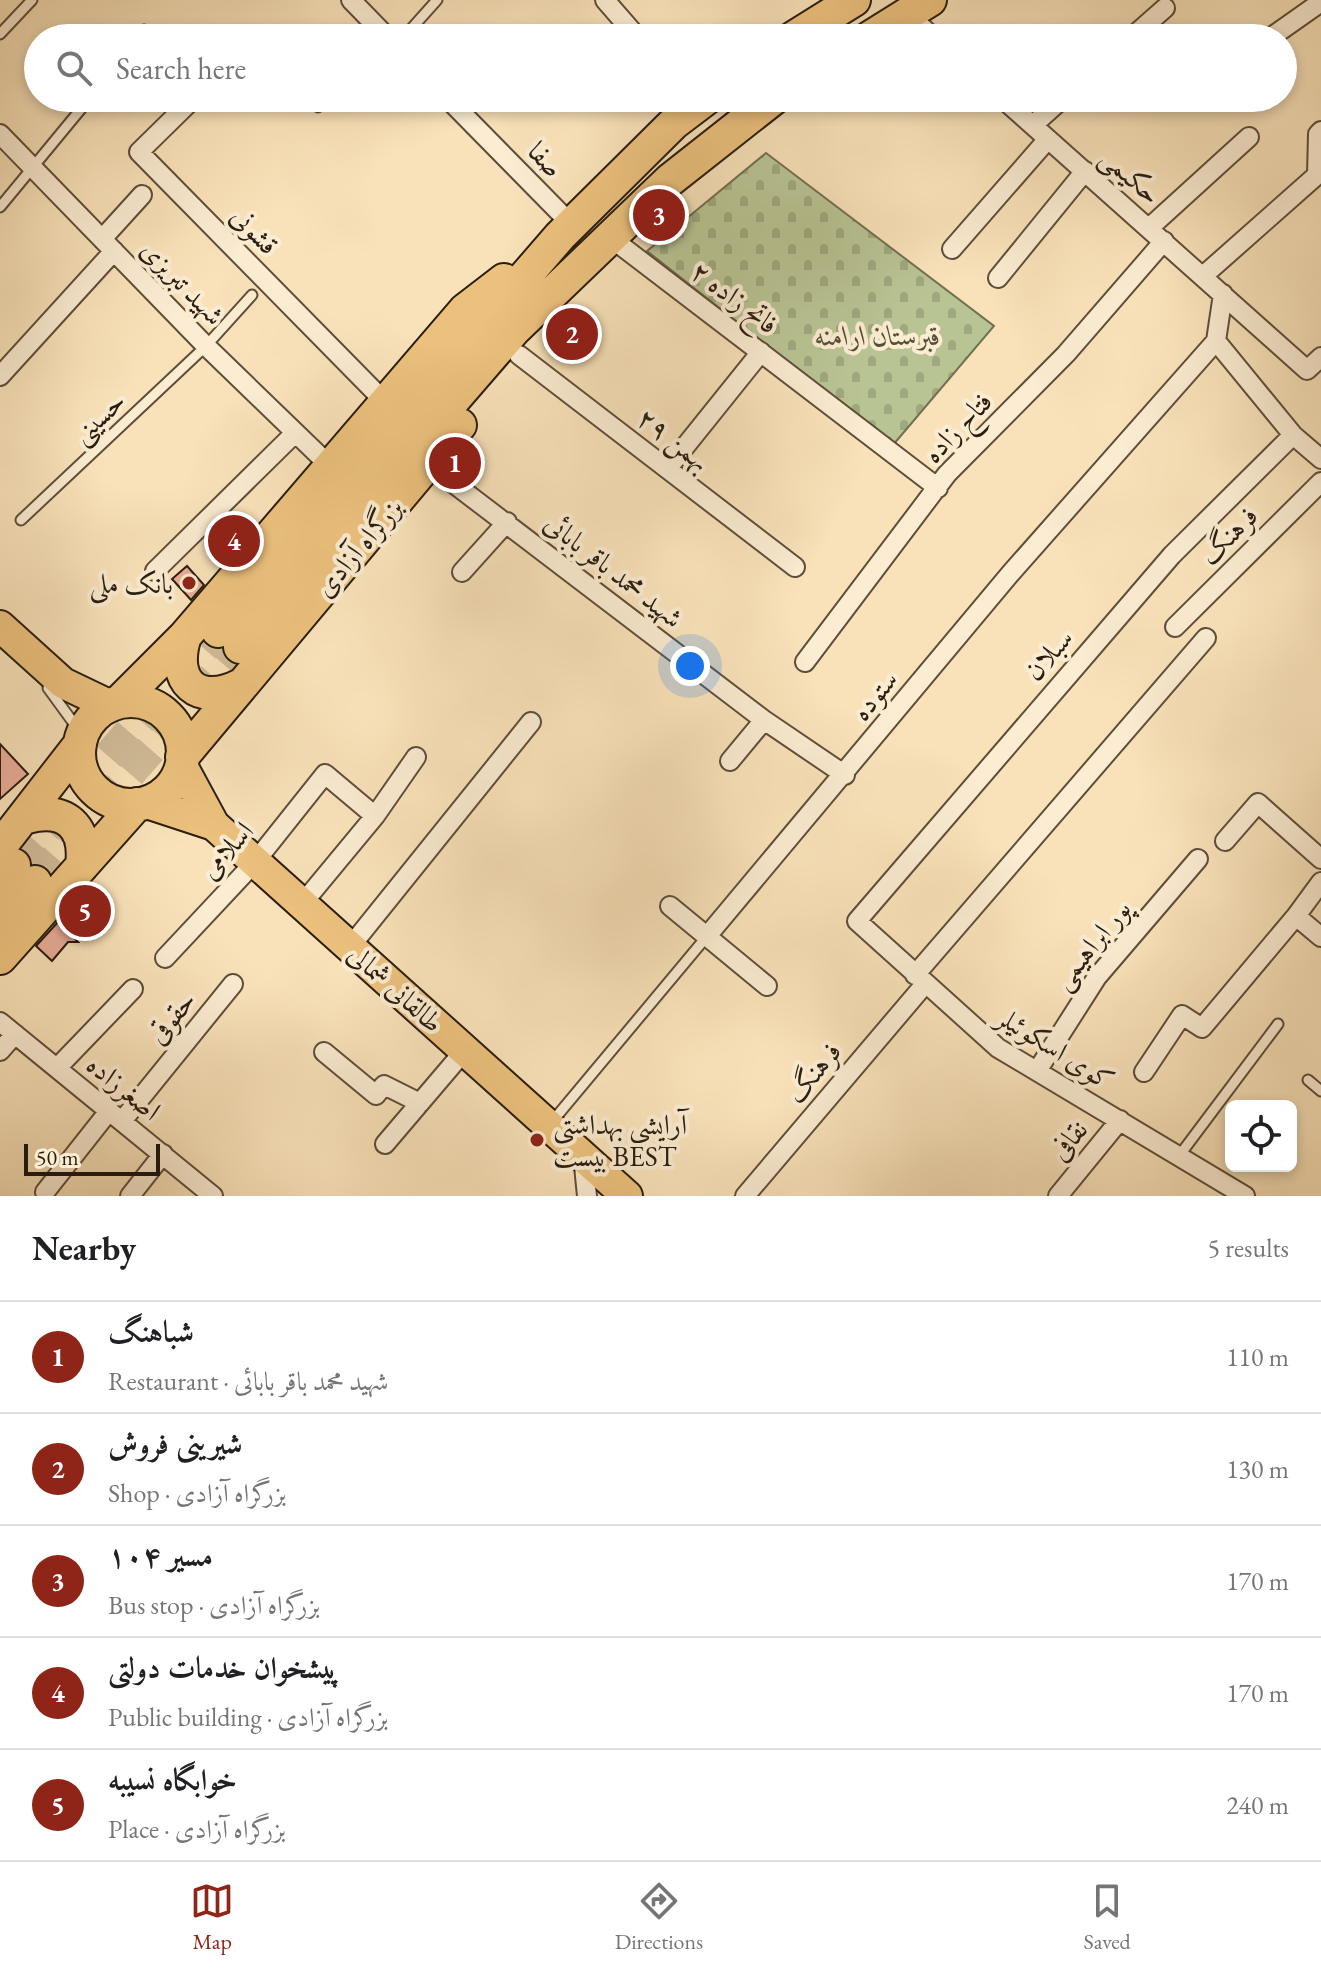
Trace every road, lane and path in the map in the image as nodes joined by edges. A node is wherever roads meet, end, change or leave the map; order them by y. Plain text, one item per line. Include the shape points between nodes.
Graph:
1 (32, 0) edge
2 (437, 0) edge
3 (605, 0) edge
4 (854, 0) edge
5 (352, 1) edge
6 (1321, 2) edge
7 (919, 7) edge
8 (1165, 8) dead end
9 (376, 24) edge
10 (406, 24) edge
11 (626, 24) edge
12 (815, 24) edge
13 (892, 24) edge
14 (1147, 24) edge
15 (1290, 24) edge
16 (0, 34) edge
17 (79, 112) edge
18 (180, 112) edge
19 (460, 112) edge
20 (685, 112) edge
21 (756, 112) edge
22 (1018, 112) edge
23 (1047, 112) edge
24 (1033, 125) junction
25 (1321, 131) edge
26 (0, 134) edge
27 (1249, 137) dead end
28 (1048, 139) junction
29 (33, 169) junction
30 (1085, 171) junction
31 (142, 195) dead end
32 (0, 207) edge
33 (1149, 228) junction
34 (566, 231) junction
35 (1164, 241) junction
36 (108, 245) junction
37 (600, 248) junction
38 (952, 249) dead end
39 (1203, 276) junction
40 (998, 278) dead end
41 (1223, 294) junction
42 (252, 295) dead end
43 (1216, 341) junction
44 (206, 346) junction
45 (761, 352) junction
46 (519, 355) junction
47 (1321, 357) edge
48 (0, 376) edge
49 (385, 402) junction
50 (294, 434) junction
51 (1293, 435) junction
52 (1321, 459) edge
53 (428, 464) junction
54 (329, 465) junction
55 (667, 469) junction
56 (1321, 482) edge
57 (938, 488) junction
58 (21, 520) dead end
59 (507, 522) junction
60 (795, 567) dead end
61 (155, 571) dead end
62 (462, 572) dead end
63 (0, 626) edge
64 (1175, 627) dead end
65 (185, 636) junction
66 (1206, 638) dead end
67 (805, 662) dead end
68 (43, 684) dead end
69 (241, 685) junction
70 (115, 704) junction
71 (764, 720) junction
72 (531, 722) dead end
73 (81, 740) junction
74 (416, 757) dead end
75 (730, 761) dead end
76 (182, 762) junction
77 (845, 775) junction
78 (142, 804) junction
79 (375, 816) junction
80 (27, 817) junction
81 (214, 825) junction
82 (1225, 841) dead end
83 (1198, 859) dead end
84 (1321, 859) edge
85 (255, 862) junction
86 (82, 866) junction
87 (12, 869) edge
88 (1321, 882) edge
89 (312, 892) dead end
90 (670, 906) dead end
91 (1296, 916) junction
92 (0, 921) edge
93 (857, 921) joint
94 (708, 935) junction
95 (1321, 937) edge
96 (350, 947) junction
97 (0, 958) edge
98 (165, 958) dead end
99 (920, 980) junction
100 (233, 984) dead end
101 (767, 986) dead end
102 (133, 989) dead end
103 (0, 1022) edge
104 (1278, 1024) dead end
105 (15, 1034) junction
106 (465, 1050) junction
107 (0, 1051) edge
108 (324, 1052) dead end
109 (57, 1068) junction
110 (1037, 1071) junction
111 (1144, 1072) dead end
112 (1308, 1080) dead end
113 (1321, 1091) edge
114 (420, 1103) junction
115 (116, 1116) junction
116 (1120, 1120) junction
117 (549, 1126) junction
118 (385, 1144) dead end
119 (163, 1154) junction
120 (583, 1156) junction
121 (1179, 1156) junction
122 (45, 1192) dead end
123 (130, 1196) edge
124 (213, 1196) edge
125 (587, 1196) edge
126 (627, 1196) edge
127 (745, 1196) edge
128 (1058, 1196) edge
129 (1245, 1196) edge

1 - 16 lane
2 - 10 lane
3 - 11 street
4 - 12 highway
5 - 9 street
6 - 15 street
7 - 13 highway
8 - 14 street
17 - 29 lane
18 - 49 street, قشونی via 139,152
19 - 34 street, صفا
20 - 34 highway, بزرگراه آزادی
21 - 37 highway, بزرگراه آزادی via 670,180
22 - 24 street, حکیمی
23 - 24 street
24 - 28 street, حکیمی
25 - 39 street via 1317,175
26 - 29 street, شهید تبریزی
27 - 33 street
28 - 30 street, حکیمی
28 - 38 street
29 - 32 lane
29 - 36 street, شهید تبریزی
30 - 33 street, حکیمی
30 - 40 street
31 - 36 street
33 - 35 street, حکیمی
34 - 37 highway, بزرگراه آزادی via 229,639 514,330
34 - 49 highway, بزرگراه آزادی via 465,310
35 - 39 street, حکیمی
35 - 57 street, فتاح زاده
36 - 44 street, شهید تبریزی
36 - 48 street
37 - 45 street, فاتح زاده ۲
37 - 46 highway, بزرگراه آزادی
39 - 41 street, حکیمی
41 - 43 street
41 - 47 street, حکیمی via 1307,370
42 - 44 lane, حسینی
43 - 51 street
43 - 77 street, ستوده via 1010,574
44 - 50 street, شهید تبریزی
44 - 58 lane, حسینی
45 - 55 street
45 - 57 street, فاتح زاده ۲
46 - 53 highway, بزرگراه آزادی
46 - 55 street, ۲۹ بهمن
49 - 54 highway, بزرگراه آزادی
50 - 54 street, شهید تبریزی
50 - 61 street
51 - 52 street
51 - 93 street, سبلان via 1172,555
53 - 59 street, شهید محمد باقر بابائی
53 - 69 highway, بزرگراه آزادی
54 - 65 highway, بزرگراه آزادی
55 - 60 street, ۲۹ بهمن
56 - 64 street, فرهنگ
57 - 67 street, فتاح زاده
59 - 62 street
59 - 71 street, شهید محمد باقر بابائی
63 - 70 main road via 63,683
65 - 69 highway via 178,657 184,678 200,692 222,695
65 - 70 highway, بزرگراه آزادی
66 - 99 street, فرهنگ
68 - 73 lane
69 - 76 highway, بزرگراه آزادی
70 - 73 highway via 93,717
70 - 76 highway via 137,701 169,717 179,731
71 - 75 street
71 - 77 street, شهید محمد باقر بابائی
72 - 96 street
73 - 78 highway via 80,762 97,793 112,802
73 - 80 highway
74 - 79 street
76 - 78 highway via 163,795
76 - 81 main road, طالقانی شمالی
77 - 94 street, ستوده
78 - 81 main road
78 - 86 highway
79 - 85 street, اسلامی via 325,774
79 - 89 street
80 - 86 highway via 45,812 64,817 78,829 85,847
80 - 87 highway
81 - 85 main road, طالقانی شمالی
82 - 84 street via 1258,803
83 - 110 street, پور ابراهیمی via 1097,977
85 - 96 main road, طالقانی شمالی
85 - 98 street, اسلامی
86 - 97 highway
87 - 92 highway
88 - 91 street
90 - 94 street
91 - 95 street
91 - 111 street via 1202,1028 1182,1015
93 - 99 street, کوی اسکوئیلر
94 - 101 street
94 - 117 lane, ستوده
96 - 106 main road, طالقانی شمالی
99 - 110 street, کوی اسکوئیلر via 998,1048
99 - 127 street, فرهنگ
100 - 115 street, حقوقی
102 - 109 street
103 - 105 street, اصغرزاده
104 - 121 lane
105 - 107 street
105 - 109 street, اصغرزاده
106 - 114 street
106 - 117 main road, طالقانی شمالی
108 - 114 street via 376,1095 384,1085
109 - 115 street, اصغرزاده
110 - 116 street, کوی اسکوئیلر
112 - 113 lane
114 - 118 street
115 - 119 street, اصغرزاده
115 - 122 street, حقوقی
116 - 121 street, کوی اسکوئیلر
116 - 128 street, نقافی
117 - 120 main road, طالقانی شمالی
119 - 123 street
119 - 124 street, اصغرزاده
120 - 125 street
120 - 126 main road, طالقانی شمالی
121 - 129 street, کوی اسکوئیلر

